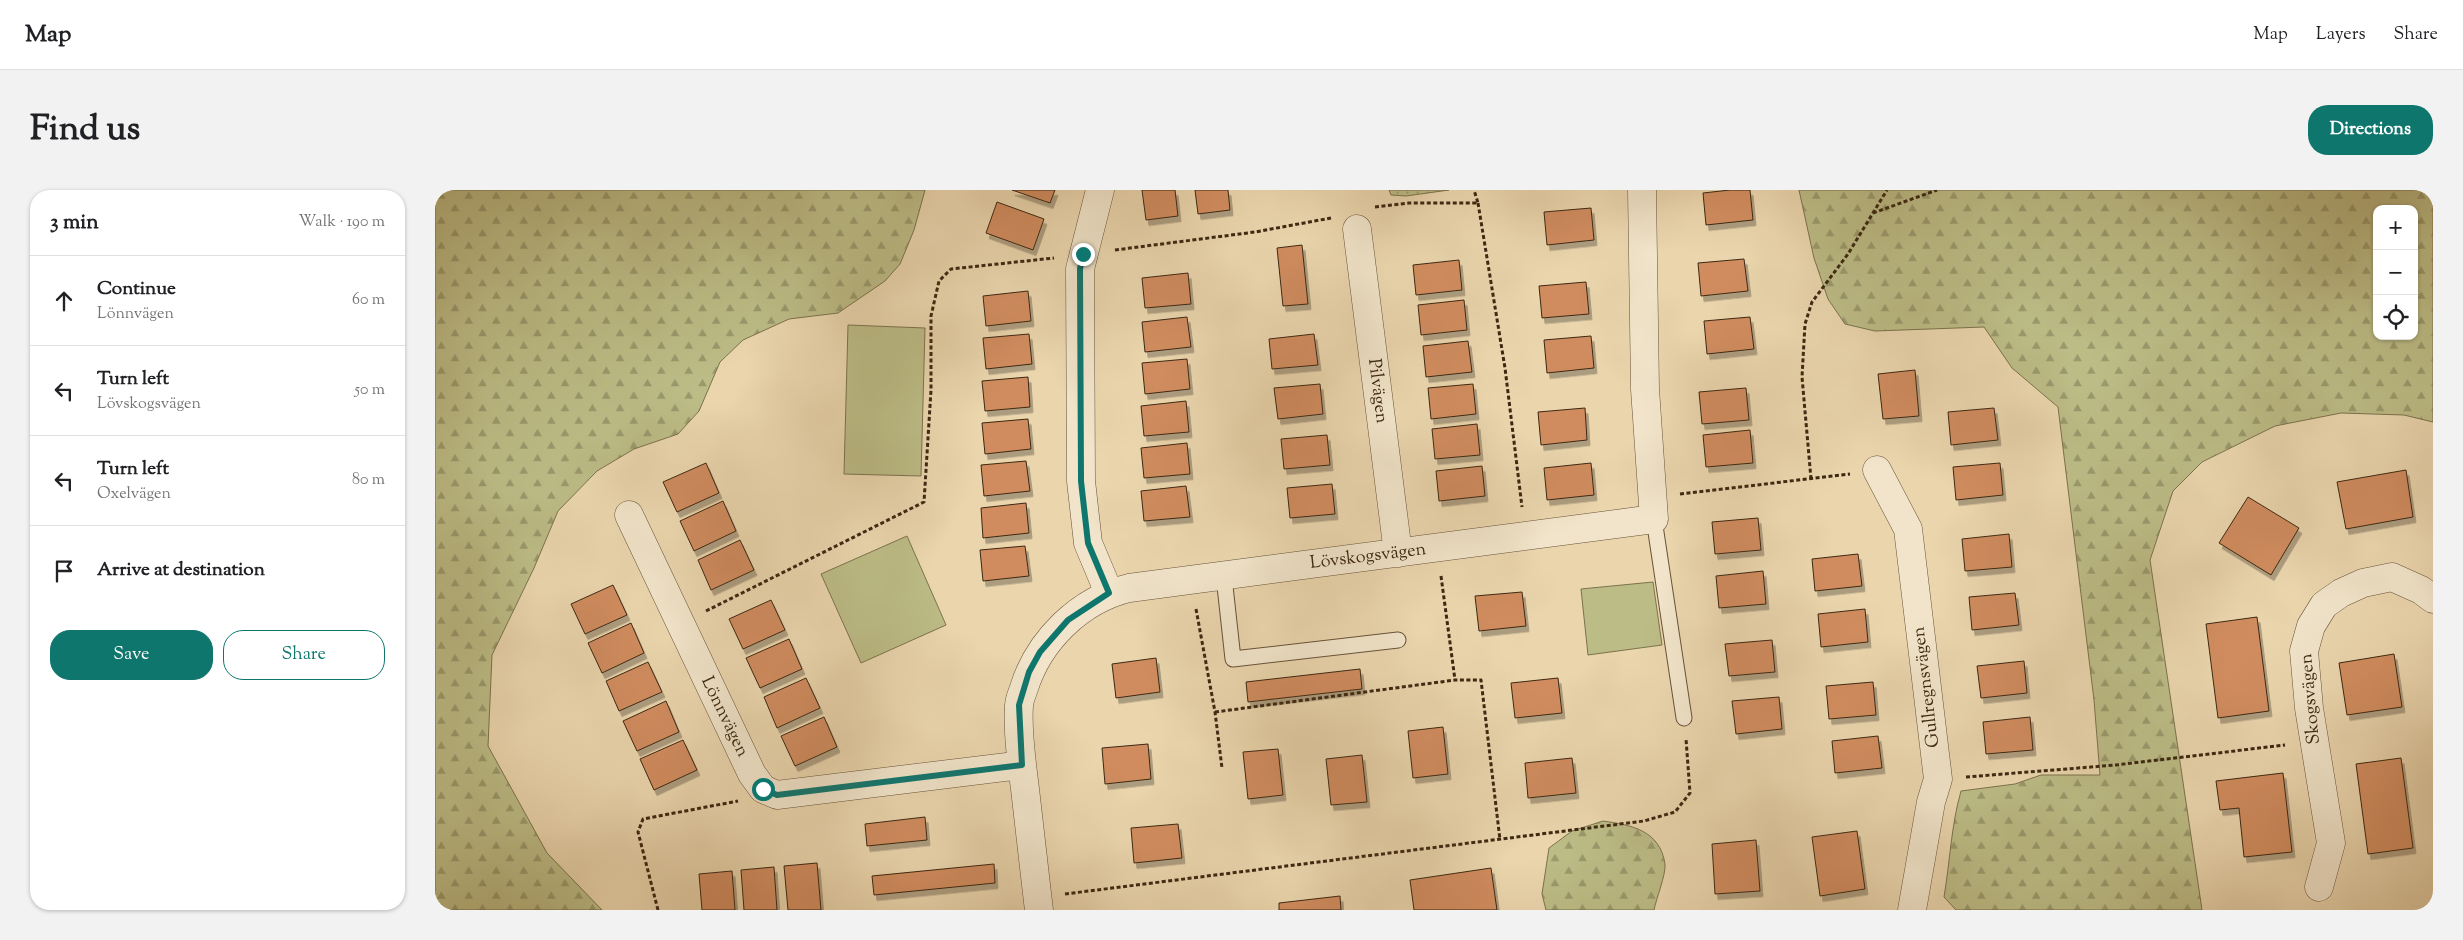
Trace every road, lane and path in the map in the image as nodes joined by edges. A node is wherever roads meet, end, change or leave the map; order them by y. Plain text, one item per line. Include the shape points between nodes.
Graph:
1 (1100, 190) edge
2 (1474, 190) edge
3 (1643, 190) edge
4 (1887, 190) edge
5 (1937, 190) edge
6 (1478, 203) junction
7 (1873, 213) junction
8 (1356, 221) junction
9 (1083, 254) junction
10 (1877, 470) joint
11 (1811, 480) junction
12 (1653, 508) junction
13 (629, 515) dead end
14 (1526, 536) junction
15 (1437, 548) junction
16 (1398, 553) junction
17 (1224, 576) junction
18 (1191, 579) junction
19 (1109, 593) junction
20 (2433, 599) edge
21 (679, 624) junction
22 (1398, 640) dead end
23 (1455, 680) junction
24 (1215, 712) junction
25 (1684, 718) joint
26 (2314, 741) junction
27 (1022, 765) junction
28 (1222, 768) dead end
29 (1938, 780) junction
30 (763, 789) junction
31 (1501, 840) junction
32 (2319, 887) dead end
33 (1038, 904) edge
34 (658, 910) edge
35 (1912, 910) edge

1 - 9 street
2 - 6 path
3 - 12 street via 1645,389
4 - 7 path
5 - 7 path
6 - 8 path via 1385,204
6 - 14 path via 1505,368
7 - 11 path via 1813,302 1805,324 1802,378
8 - 9 path via 1317,222
8 - 16 street, Pilvägen
9 - 19 street via 1080,269 1081,481 1088,543
9 - 21 path via 951,269 943,276 931,316 931,390 924,502
10 - 11 path
10 - 29 street, Gullregnsvägen via 1908,529
11 - 12 path
12 - 14 street, Lövskogsvägen
12 - 25 lane
13 - 21 street, Lönnvägen
14 - 15 street, Lövskogsvägen
15 - 16 street, Lövskogsvägen
15 - 23 path
16 - 17 street, Lövskogsvägen
17 - 18 street, Lövskogsvägen
17 - 22 lane via 1233,659
18 - 19 street, Lövskogsvägen
18 - 24 path
19 - 27 street, Lövskogsvägen via 1068,620 1040,652 1029,672 1019,705
20 - 26 street, Skogsvägen via 2392,577 2363,583 2324,605 2311,626 2304,651
21 - 30 street, Lönnvägen via 752,774
23 - 24 path
23 - 31 path via 1481,680
24 - 28 path
25 - 31 path via 1689,793 1675,812 1644,821
26 - 29 path via 2116,766
26 - 32 street, Skogsvägen via 2331,843
27 - 30 street via 777,795
27 - 33 street, Lövskogsvägen
29 - 35 street, Gullregnsvägen via 1931,802
30 - 34 path via 735,802 643,819 638,832
31 - 33 path

